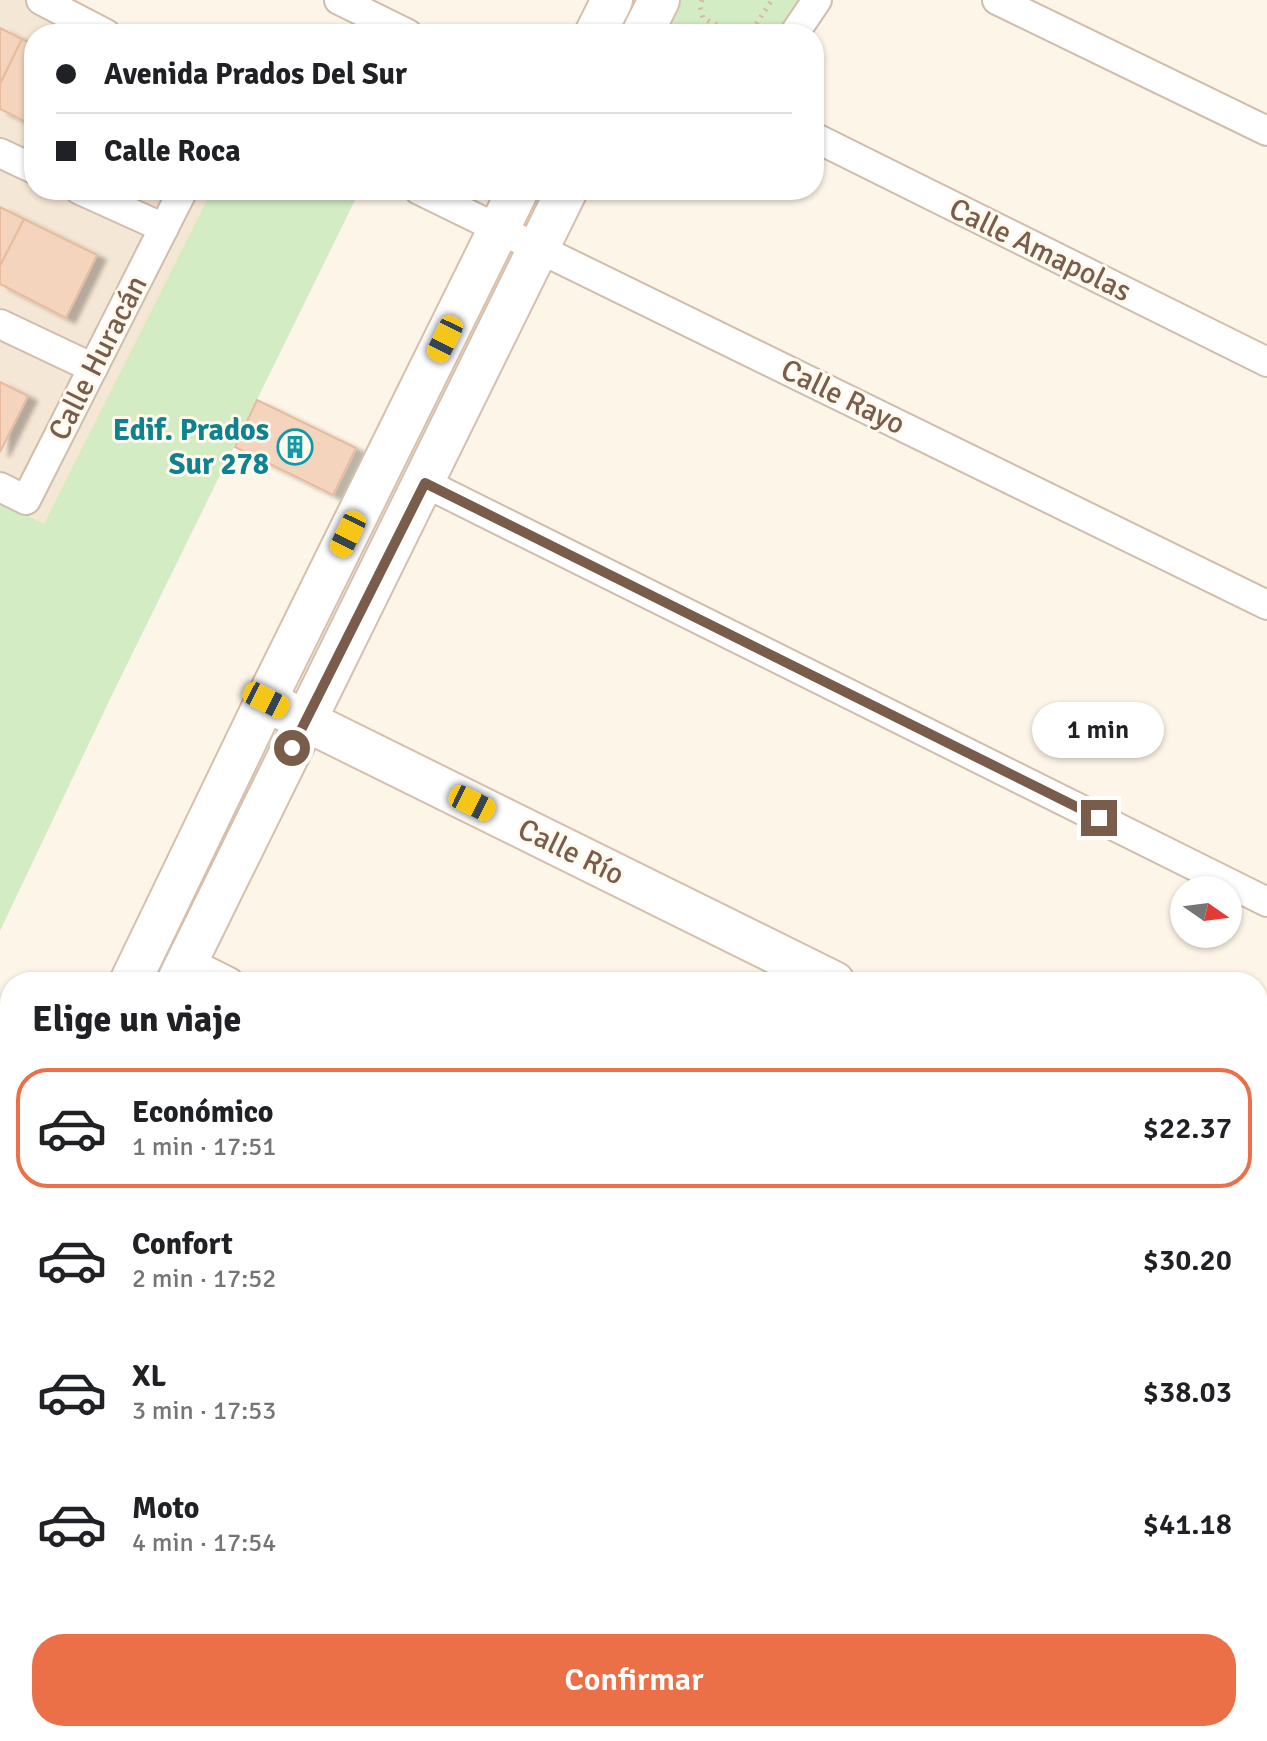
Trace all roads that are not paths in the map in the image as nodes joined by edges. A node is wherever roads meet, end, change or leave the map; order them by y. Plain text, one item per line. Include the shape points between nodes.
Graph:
1 (41, 0) edge
2 (339, 0) edge
3 (612, 0) edge
4 (659, 0) edge
5 (817, 0) edge
6 (997, 0) edge
7 (87, 24) edge
8 (388, 24) edge
9 (600, 24) edge
10 (647, 24) edge
11 (801, 24) edge
12 (1267, 131) edge
13 (824, 142) edge
14 (0, 153) edge
15 (24, 164) edge
16 (102, 200) edge
17 (178, 200) edge
18 (440, 200) edge
19 (513, 200) edge
20 (562, 200) edge
21 (164, 228) junction
22 (500, 228) junction
23 (540, 248) junction
24 (0, 324) edge
25 (1267, 362) edge
26 (93, 368) junction
27 (425, 483) junction
28 (0, 487) edge
29 (1267, 605) edge
30 (266, 700) junction
31 (305, 721) junction
32 (1267, 902) edge
33 (135, 972) edge
34 (182, 972) edge
35 (814, 972) edge

1 - 7 street
2 - 8 street
3 - 9 main road
4 - 10 main road
5 - 11 street
6 - 12 street
13 - 25 street, Calle Amapolas
14 - 15 street
16 - 21 street
17 - 21 street, Calle Huracán
18 - 22 street, Calle Rayo
19 - 22 main road
20 - 23 main road
21 - 26 street, Calle Huracán
22 - 23 street, Calle Rayo
22 - 30 main road
23 - 27 main road
23 - 29 street, Calle Rayo
24 - 26 street
26 - 28 street, Calle Huracán via 26,500
27 - 31 main road
27 - 32 street
30 - 31 main road, Calle Río
30 - 33 main road
31 - 34 main road
31 - 35 main road, Calle Río

